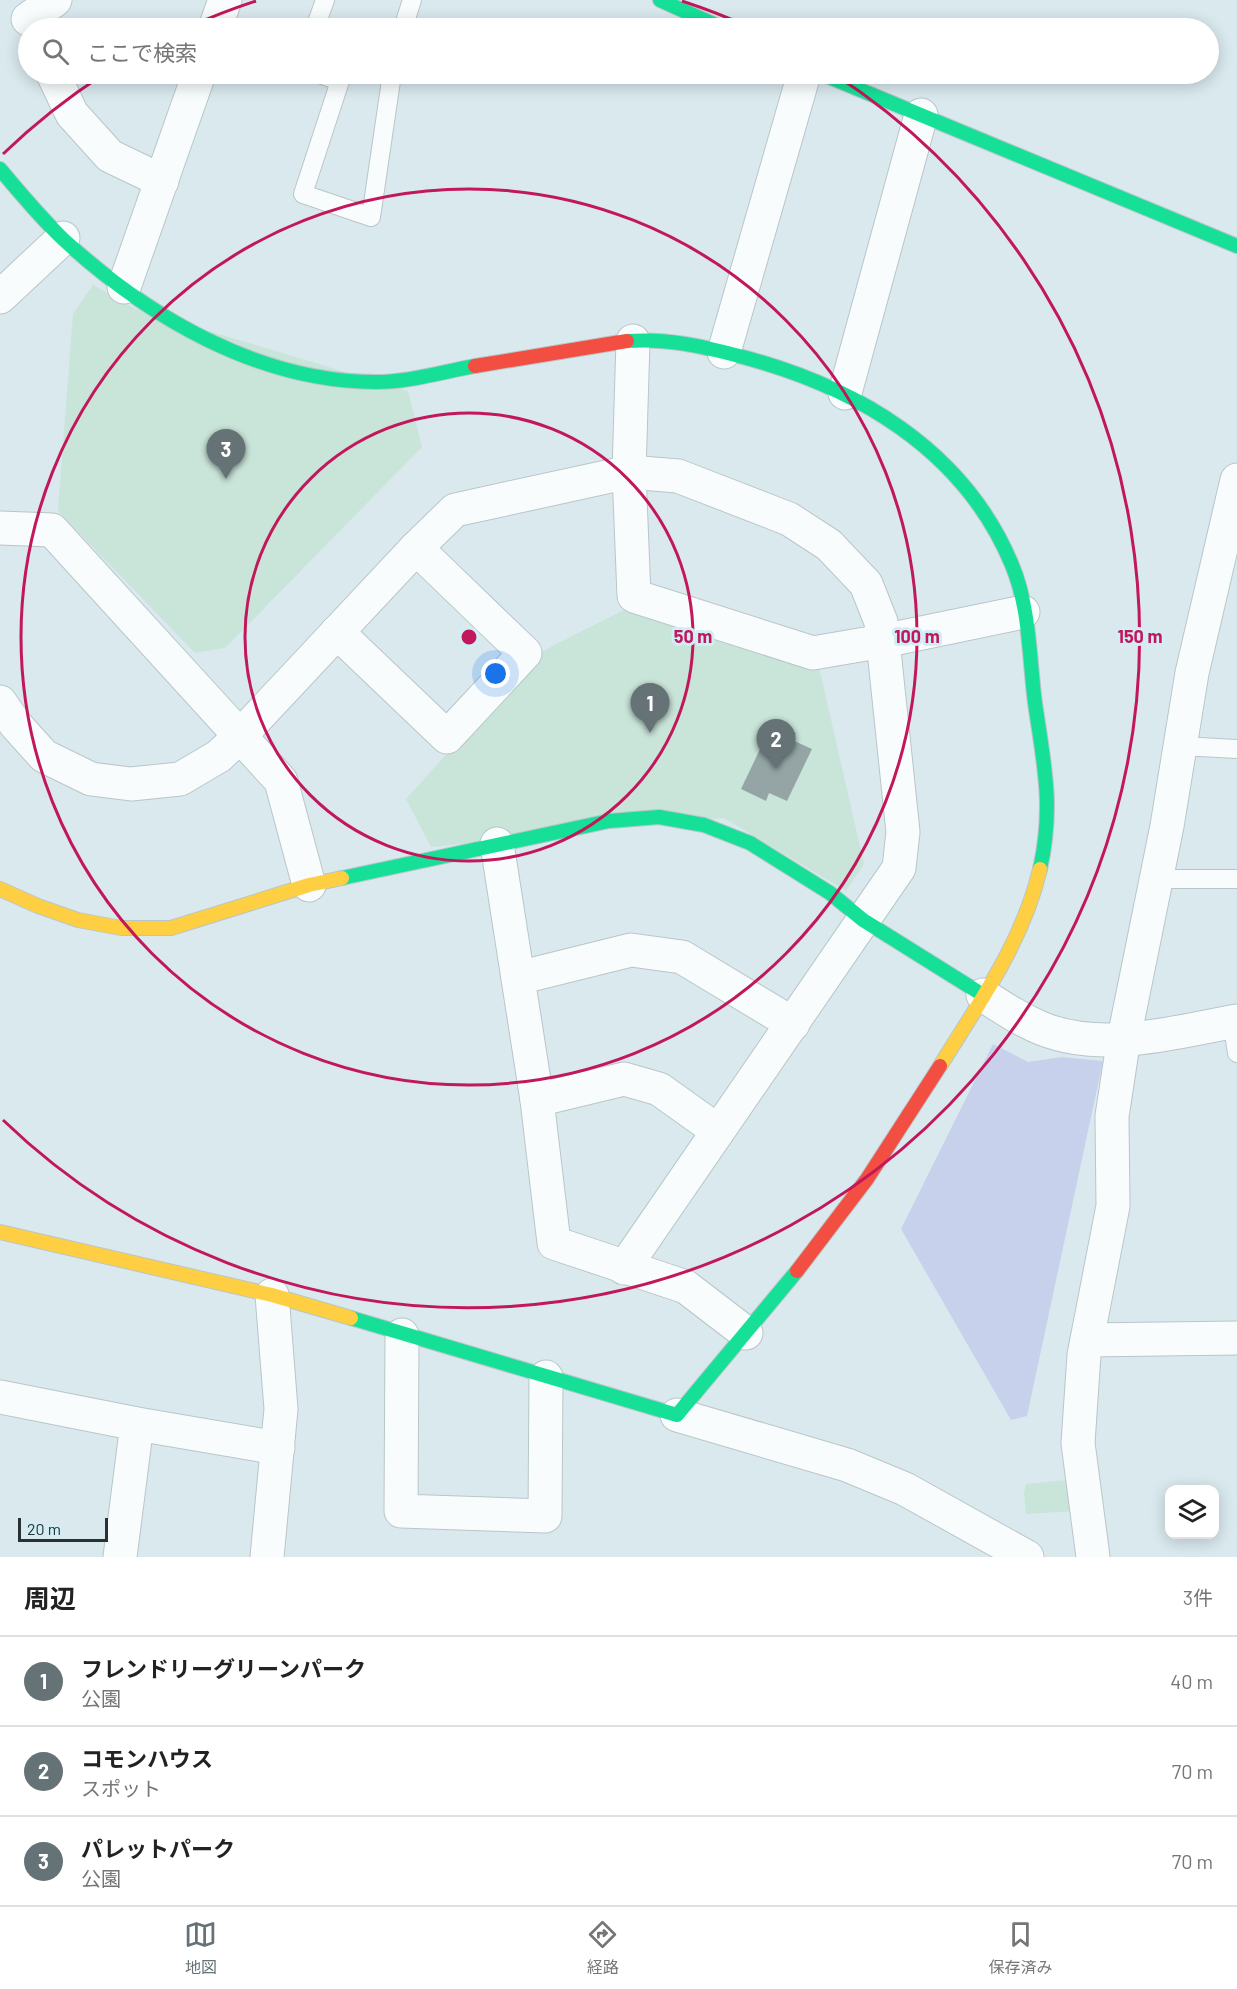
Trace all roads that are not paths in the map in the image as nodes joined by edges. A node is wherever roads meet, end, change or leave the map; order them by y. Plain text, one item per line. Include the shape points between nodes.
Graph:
1 (55, 0) edge
2 (225, 0) edge
3 (325, 0) edge
4 (412, 0) edge
5 (660, 0) edge
6 (27, 16) edge
7 (219, 18) edge
8 (319, 18) edge
9 (406, 18) edge
10 (700, 18) edge
11 (58, 84) edge
12 (196, 84) edge
13 (339, 84) edge
14 (390, 84) edge
15 (801, 84) edge
16 (846, 84) edge
17 (921, 115) junction
18 (0, 169) edge
19 (162, 181) junction
20 (63, 238) junction
21 (1237, 246) edge
22 (124, 287) junction
23 (0, 297) edge
24 (633, 341) junction
25 (724, 352) junction
26 (845, 393) junction
27 (629, 472) junction
28 (1236, 492) edge
29 (0, 528) edge
30 (416, 548) junction
31 (1023, 612) junction
32 (336, 632) junction
33 (883, 641) junction
34 (0, 702) edge
35 (239, 736) junction
36 (1181, 746) junction
37 (1237, 749) edge
38 (497, 844) junction
39 (1155, 879) junction
40 (1237, 879) edge
41 (309, 885) junction
42 (0, 890) edge
43 (863, 920) junction
44 (518, 978) junction
45 (983, 995) junction
46 (1235, 1021) edge
47 (793, 1024) junction
48 (1124, 1038) junction
49 (1237, 1053) edge
50 (537, 1100) junction
51 (718, 1131) junction
52 (0, 1232) edge
53 (624, 1268) junction
54 (272, 1295) junction
55 (746, 1333) junction
56 (402, 1335) junction
57 (1237, 1338) edge
58 (1087, 1340) junction
59 (546, 1377) junction
60 (0, 1397) edge
61 (677, 1415) junction
62 (137, 1424) junction
63 (278, 1448) junction
64 (120, 1557) edge
65 (267, 1557) edge
66 (1027, 1557) edge
67 (1093, 1557) edge

1 - 6 street
2 - 7 street
3 - 8 lane
4 - 9 lane
5 - 10 street
11 - 19 street via 72,114 110,156
12 - 19 street
13 - 14 lane via 303,194 370,217
15 - 25 street
16 - 17 street
17 - 21 street
17 - 26 street
18 - 20 street via 25,201
19 - 22 street
20 - 22 street
20 - 23 street
22 - 24 street via 216,344 297,372 349,381 392,381
24 - 25 street via 669,340
24 - 27 street
25 - 26 street
26 - 31 street via 895,421 927,445 968,489 1013,567
27 - 30 street via 455,510
27 - 33 street via 678,476 789,519 829,544 866,584 881,622
27 - 33 street via 634,597 813,653
28 - 36 street via 1192,673
29 - 35 street via 52,530
30 - 32 street
30 - 32 street via 525,653 447,737
31 - 33 street
31 - 45 street via 1048,798 1045,842 1026,916 1010,952
32 - 35 street
33 - 43 street via 903,832 899,868
34 - 35 street via 45,756 91,779 131,784 180,779 219,756
35 - 41 street via 281,781
36 - 37 lane
36 - 39 street
38 - 41 street
38 - 43 street via 609,820 659,817 704,825 750,843 830,893
38 - 44 street
39 - 40 lane
39 - 48 street
41 - 42 street via 171,928 121,928 78,920
43 - 45 street
43 - 47 street
44 - 47 street via 631,950 682,957
44 - 50 street
45 - 48 street via 1018,1018 1044,1029 1072,1037
45 - 55 street via 838,1219
46 - 48 street via 1144,1039
46 - 49 lane
47 - 51 street
48 - 58 street via 1112,1116 1113,1206
50 - 51 street via 624,1080 659,1089
50 - 53 street via 554,1243
51 - 53 street
52 - 54 street
53 - 55 street via 686,1287
54 - 56 street
54 - 63 street via 281,1410
55 - 61 street
56 - 59 street
56 - 59 street via 401,1511 545,1516
57 - 58 street
58 - 67 street via 1078,1443
59 - 61 street
60 - 62 street
61 - 66 street via 847,1465 905,1489
62 - 63 street
62 - 64 street
63 - 65 street

